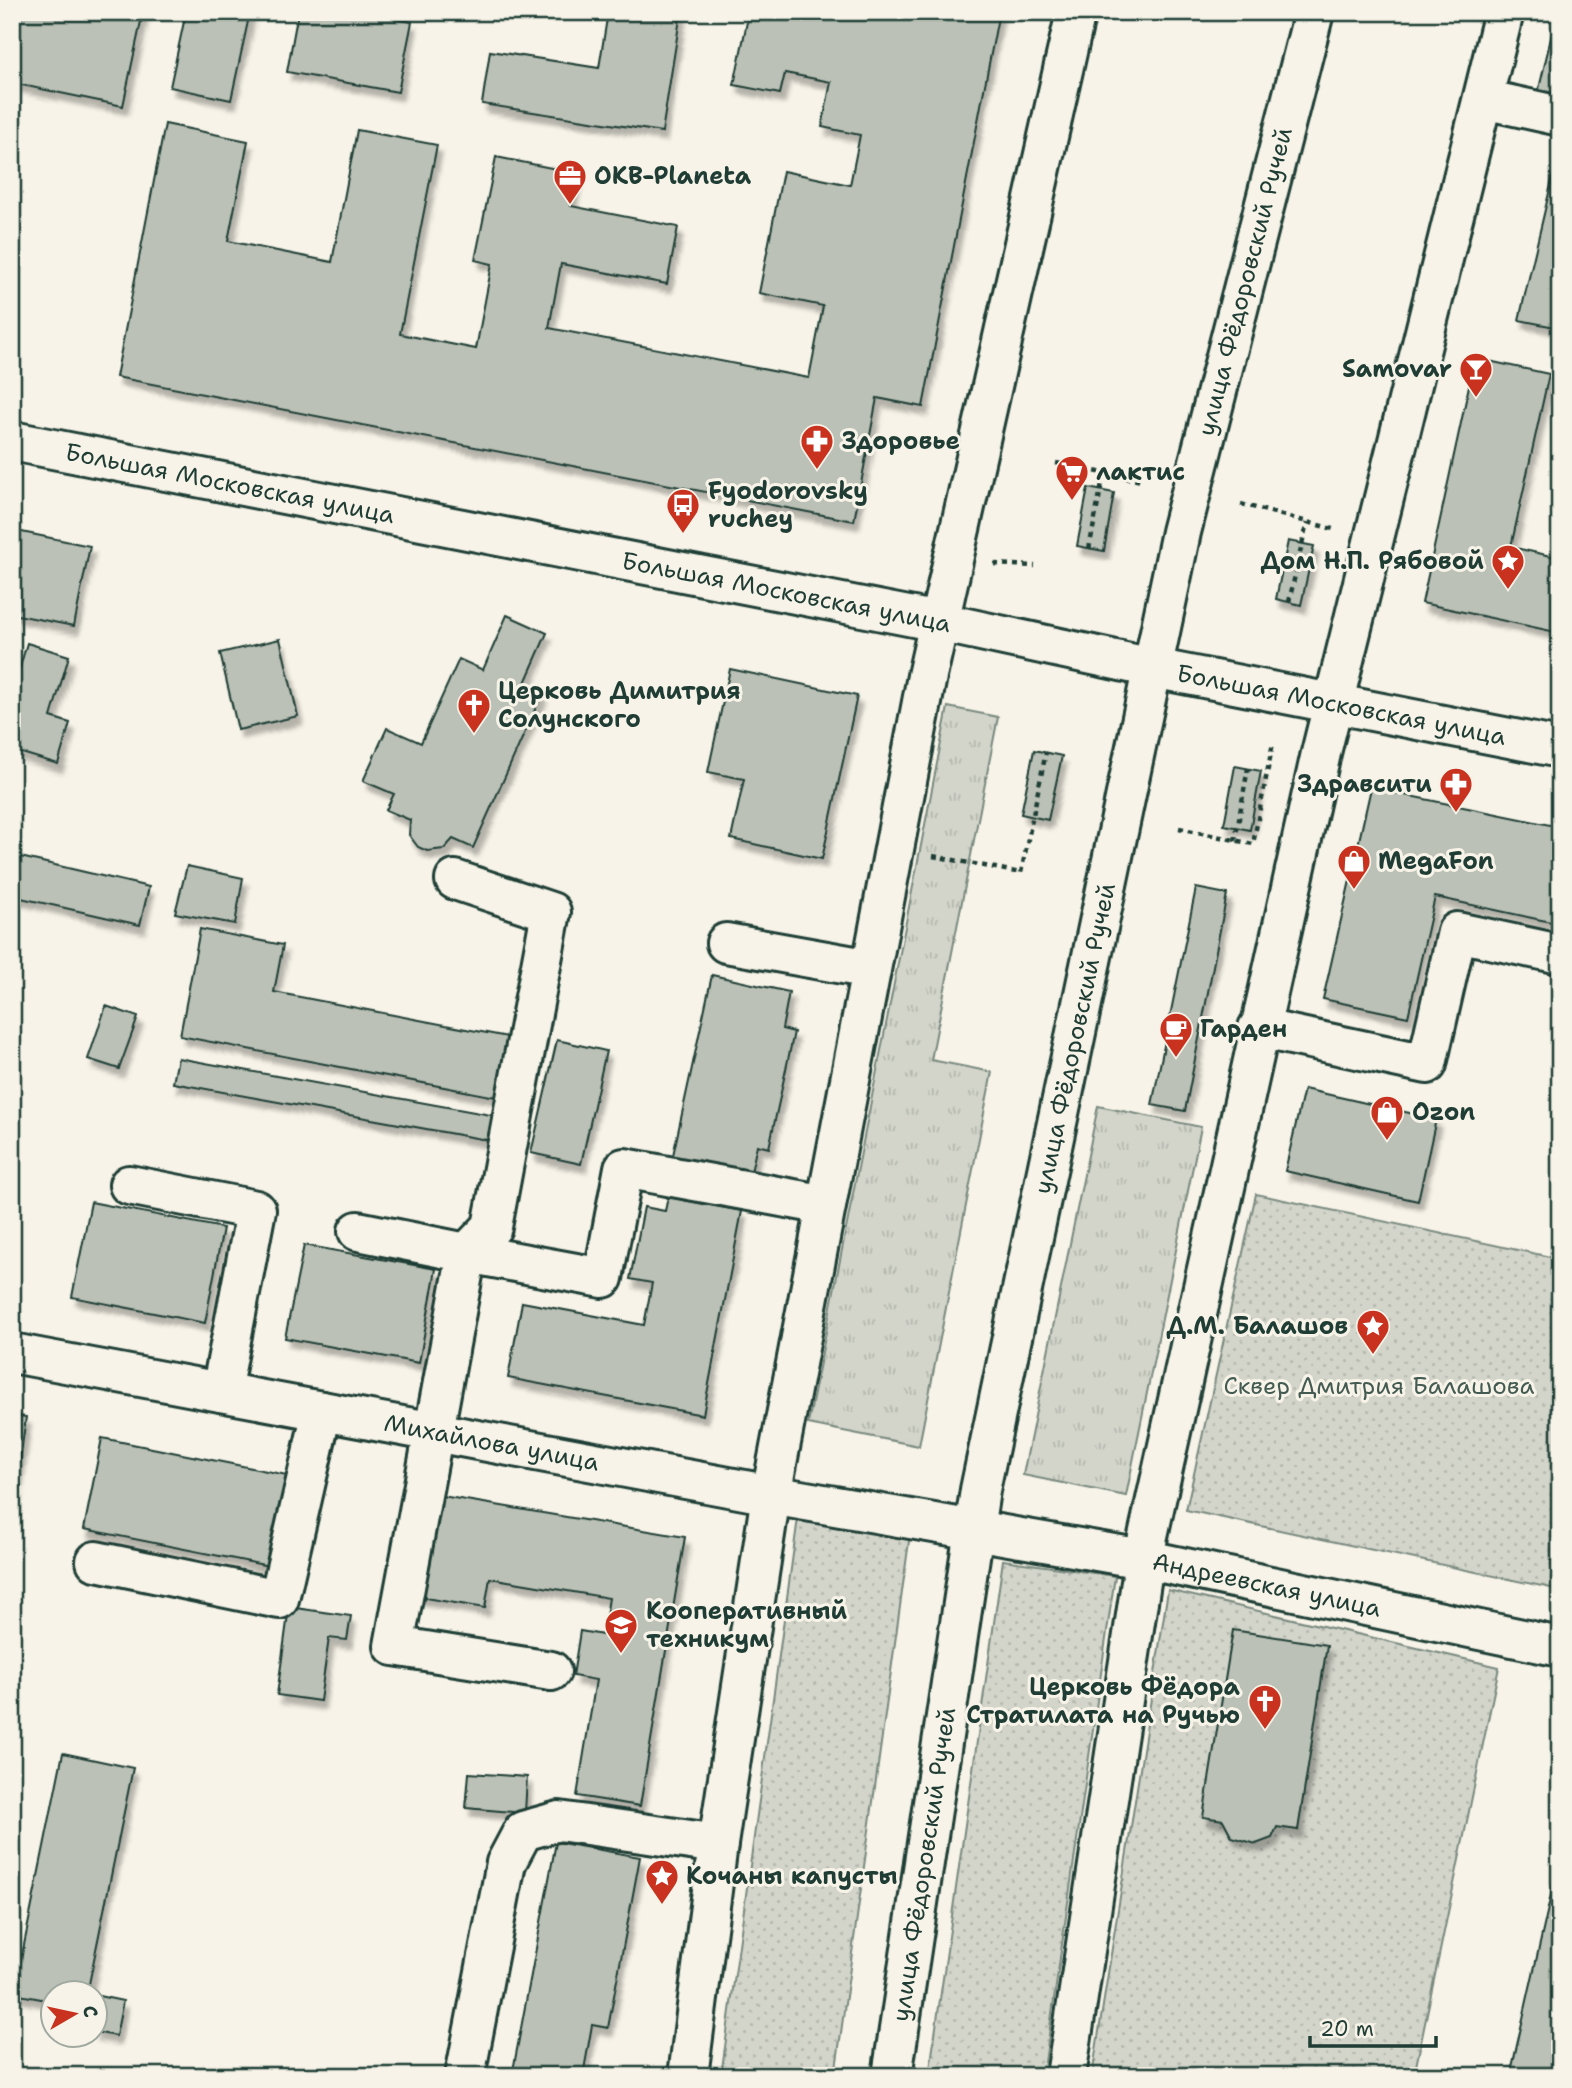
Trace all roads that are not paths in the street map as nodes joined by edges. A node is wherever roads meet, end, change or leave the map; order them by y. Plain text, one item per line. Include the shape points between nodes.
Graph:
1 (1076, 12) edge
2 (1314, 12) edge
3 (1504, 12) edge
4 (1483, 99) junction
5 (1560, 116) edge
6 (12, 441) edge
7 (939, 622) junction
8 (1153, 668) junction
9 (1333, 702) junction
10 (1560, 748) edge
11 (455, 880) dead end
12 (726, 943) dead end
13 (1560, 954) edge
14 (872, 969) junction
15 (1258, 1028) junction
16 (129, 1185) dead end
17 (826, 1205) junction
18 (358, 1231) dead end
19 (467, 1253) junction
20 (12, 1353) edge
21 (221, 1392) junction
22 (322, 1411) junction
23 (434, 1432) junction
24 (771, 1494) junction
25 (972, 1530) junction
26 (1143, 1559) junction
27 (96, 1561) dead end
28 (1560, 1647) edge
29 (551, 1671) dead end
30 (718, 1844) junction
31 (465, 2076) edge
32 (688, 2076) edge
33 (892, 2076) edge
34 (1066, 2076) edge

1 - 7 street
2 - 8 street, улица Фёдоровский Ручей via 1181,532
3 - 4 street
4 - 5 street
4 - 9 street
6 - 7 street, Большая Московская улица
7 - 8 street, Большая Московская улица
7 - 14 street
8 - 9 street, Большая Московская улица
8 - 25 street, улица Фёдоровский Ручей
9 - 10 street, Большая Московская улица
9 - 15 street
11 - 19 street via 551,912 492,1227
12 - 14 street
13 - 15 street via 1457,932 1427,1064
14 - 17 street
15 - 26 street
16 - 21 street via 256,1210
17 - 19 street via 624,1168 603,1278
17 - 24 street
18 - 19 street
19 - 23 street
20 - 21 street, Михайлова улица
21 - 22 street, Михайлова улица
22 - 23 street, Михайлова улица
22 - 27 street via 279,1599
23 - 24 street, Михайлова улица
23 - 29 street via 394,1646
24 - 25 street, Михайлова улица
24 - 30 street
25 - 26 street, Андреевская улица
25 - 33 street, улица Фёдоровский Ручей
26 - 28 street, Андреевская улица
26 - 34 street
30 - 31 street via 559,1821 523,1831 506,1863
30 - 32 street

